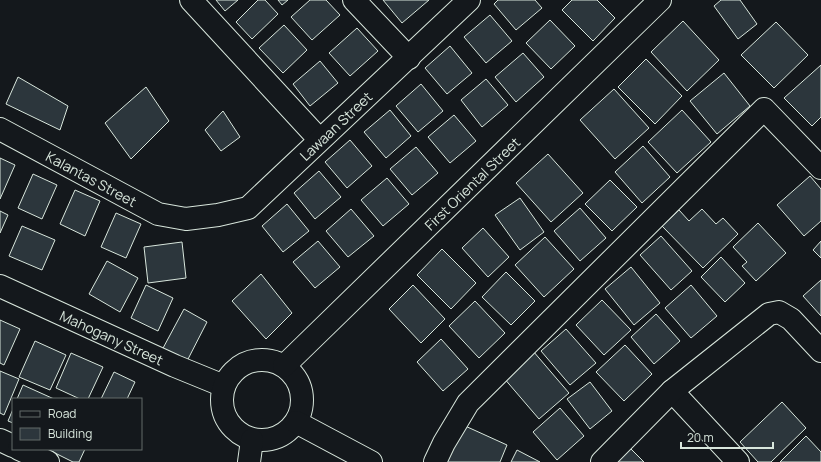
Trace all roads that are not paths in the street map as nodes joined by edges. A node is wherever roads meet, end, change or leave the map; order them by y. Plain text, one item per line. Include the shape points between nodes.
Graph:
1 (190, 0) edge
2 (354, 0) edge
3 (469, 0) edge
4 (660, 0) edge
5 (409, 58) junction
6 (0, 129) edge
7 (319, 139) junction
8 (821, 168) edge
9 (186, 219) joint
10 (0, 286) edge
11 (821, 351) edge
12 (284, 366) junction
13 (224, 386) junction
14 (672, 391) junction
15 (296, 422) junction
16 (0, 440) edge
17 (252, 440) junction
18 (12, 446) edge
19 (21, 450) edge
20 (48, 462) edge
21 (249, 462) edge
22 (371, 462) edge
23 (435, 462) edge
24 (602, 462) edge
25 (738, 462) edge

1 - 7 street
2 - 5 street
3 - 5 street, Lawaan Street
4 - 12 street, First Oriental Street
5 - 7 street, Lawaan Street
6 - 9 street, Kalantas Street via 158,214
7 - 9 street, Lawaan Street via 248,208
8 - 23 street via 764,109 468,403
10 - 13 street, Mahogany Street
11 - 14 street via 791,319 779,312 769,314
12 - 13 street via 271,361 256,360 243,365 232,374
12 - 15 street via 295,377 301,392 301,408
13 - 17 street via 223,413 230,425
14 - 24 street
14 - 25 street
15 - 17 street via 277,438 265,441
15 - 22 street
16 - 18 street
17 - 21 street
19 - 20 street

